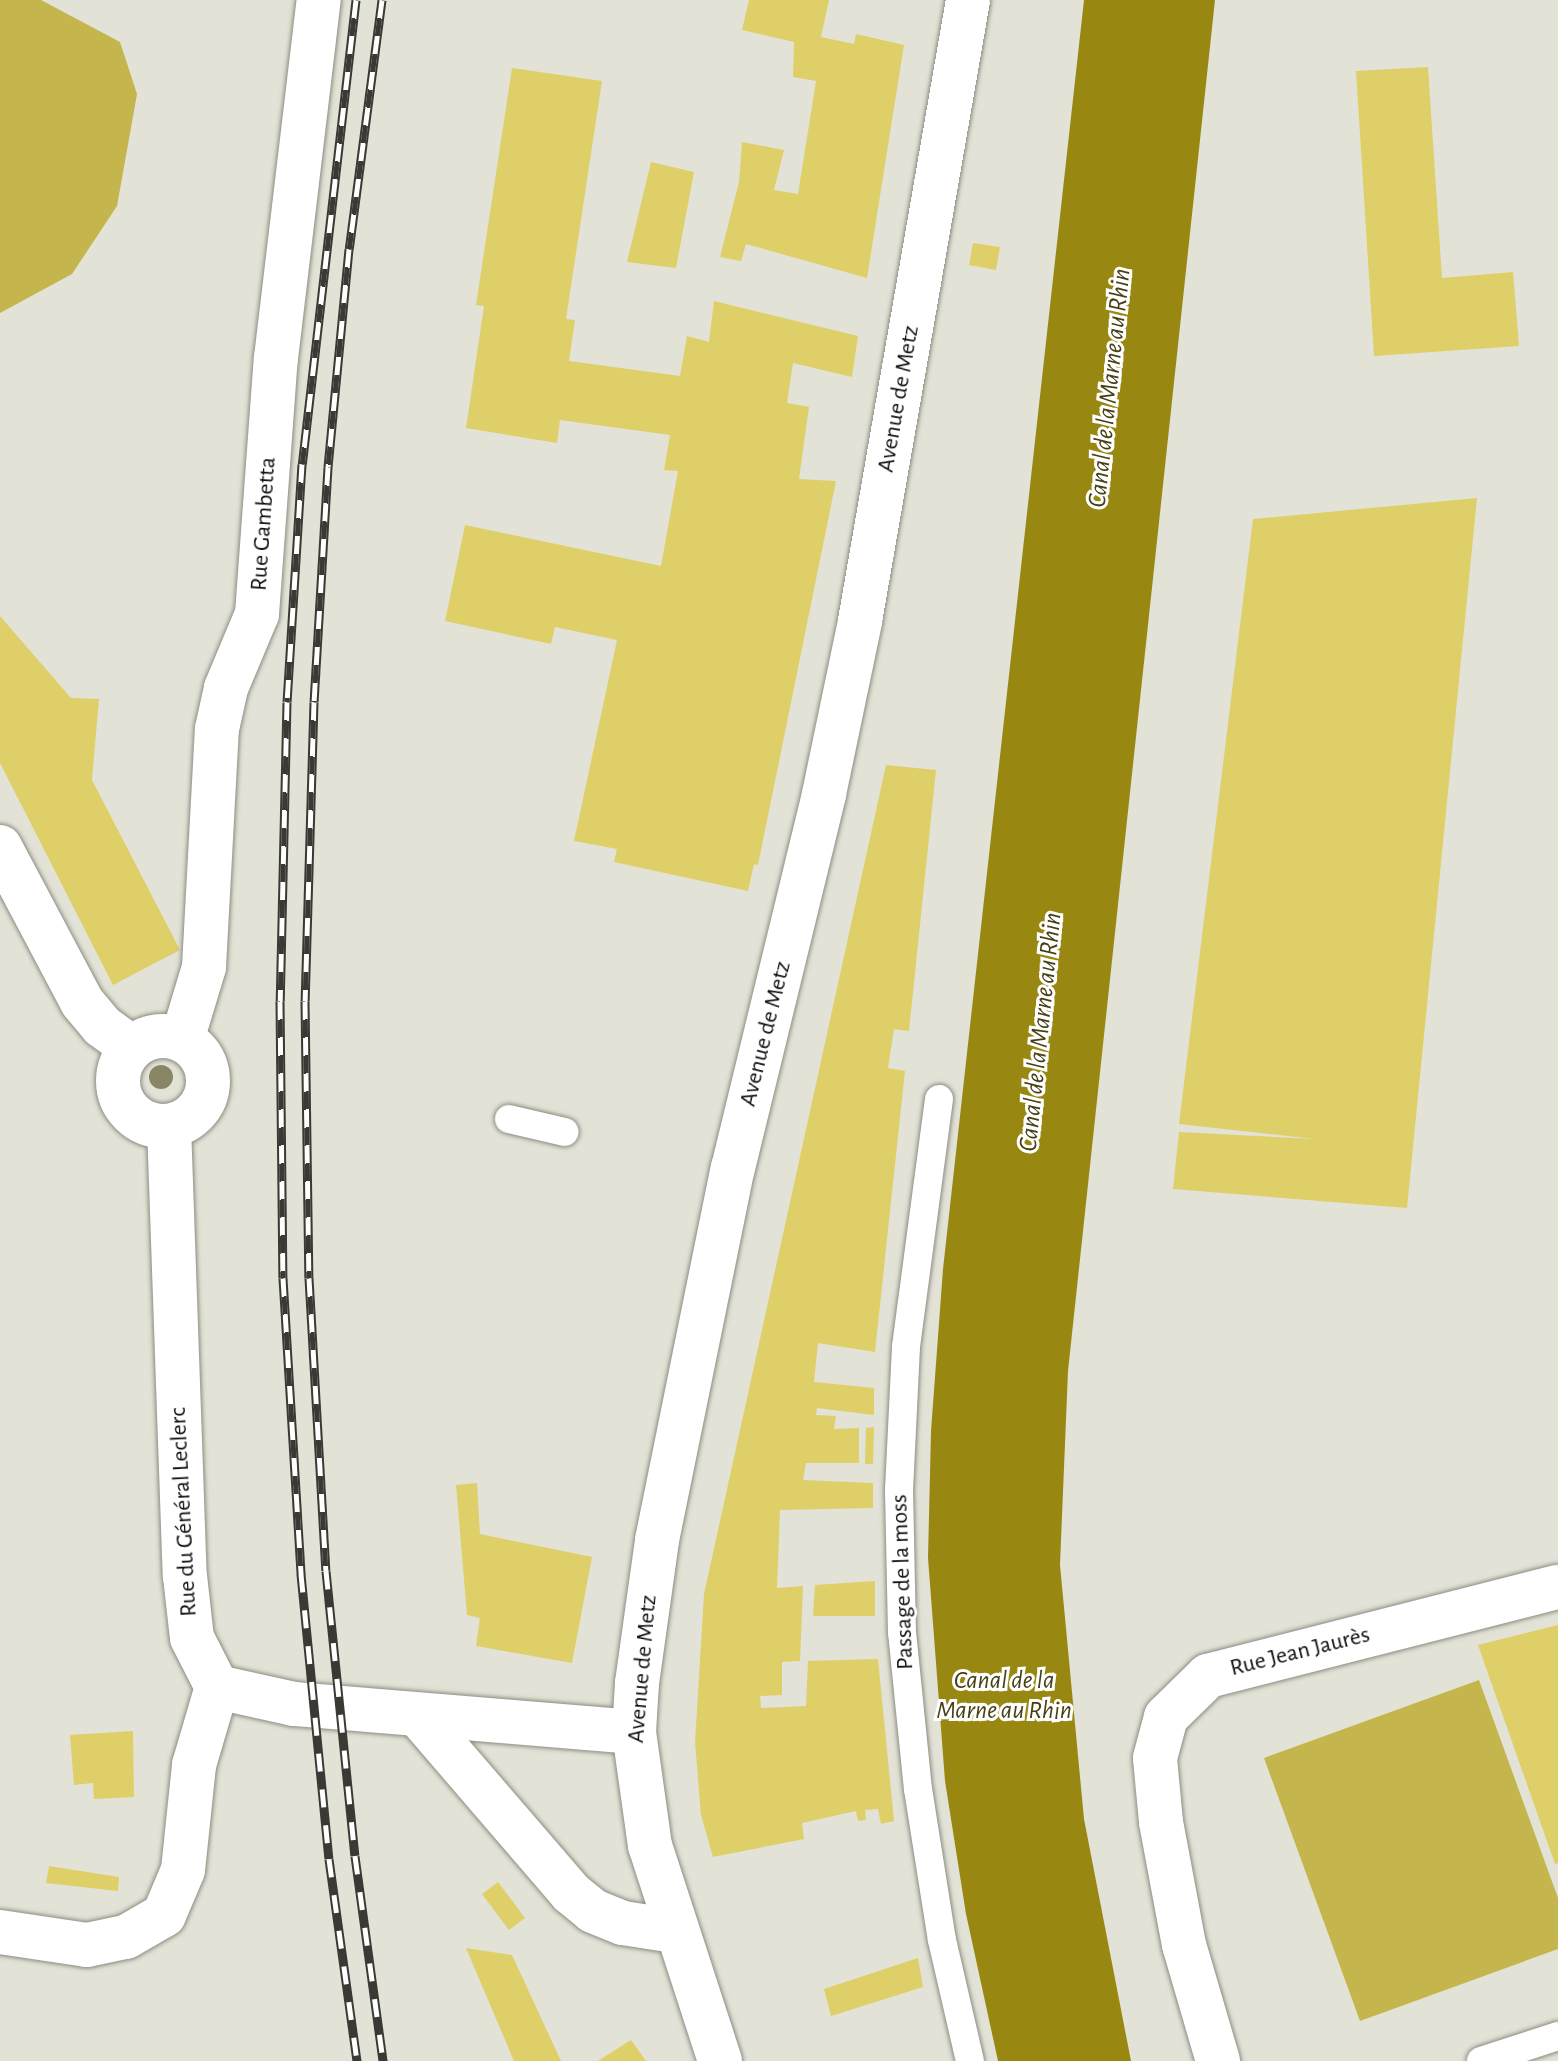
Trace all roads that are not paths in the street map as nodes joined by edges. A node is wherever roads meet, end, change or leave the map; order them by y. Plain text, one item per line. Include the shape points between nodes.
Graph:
1 (319, 0) edge
2 (968, 0) edge
3 (0, 847) edge
4 (182, 1040) junction
5 (132, 1048) junction
6 (939, 1099) dead end
7 (509, 1119) dead end
8 (169, 1126) junction
9 (565, 1132) dead end
10 (1558, 1587) edge
11 (217, 1687) junction
12 (418, 1715) junction
13 (634, 1732) junction
14 (674, 1931) junction
15 (0, 1932) edge
16 (1558, 2036) edge
17 (720, 2061) edge
18 (970, 2061) edge
19 (1218, 2061) edge
20 (1481, 2061) edge

1 - 4 street, Rue Gambetta via 276,358 257,614 226,688 217,729 204,967
2 - 13 street, Avenue de Metz via 860,621 824,794 733,1168 660,1524
3 - 5 street via 82,1002 102,1026
4 - 5 street via 155,1036
4 - 8 street via 203,1059 208,1085 202,1105
5 - 8 street via 120,1065 117,1086 125,1107 141,1122
6 - 18 lane, Passage de la moss via 906,1347 899,1490 902,1632 920,1804 942,1940
7 - 9 lane
8 - 11 street, Rue du Général Leclerc via 185,1576 192,1638
10 - 19 street, Rue Jean Jaurès via 1208,1676 1166,1717 1155,1758 1161,1822 1184,1945
11 - 12 street via 294,1704
11 - 15 street via 194,1765 183,1870 164,1915 126,1937 87,1945
12 - 13 street
12 - 14 street via 571,1893 593,1911 623,1923
13 - 14 street, Avenue de Metz via 650,1846
14 - 17 street, Avenue de Metz
16 - 20 lane

